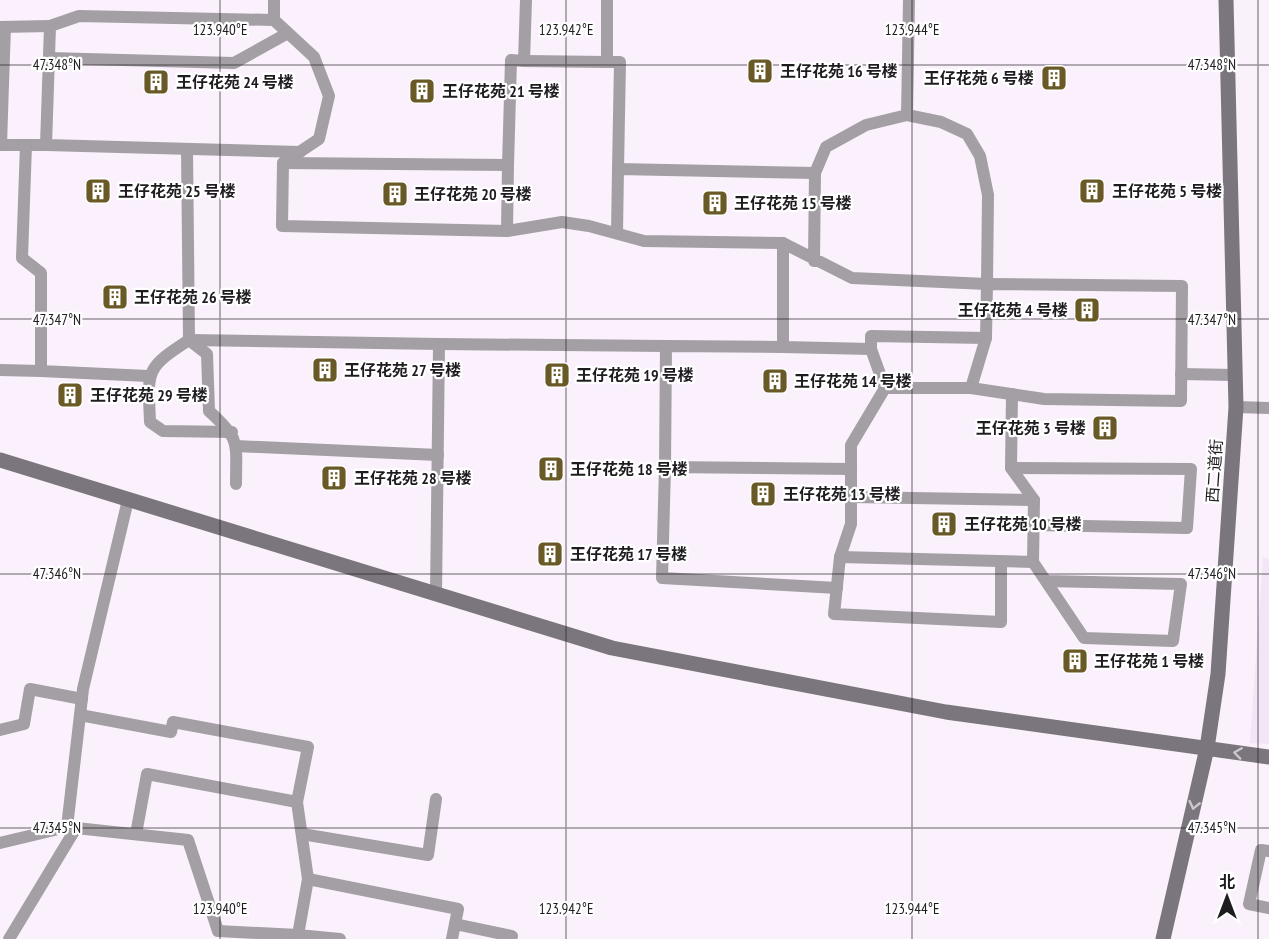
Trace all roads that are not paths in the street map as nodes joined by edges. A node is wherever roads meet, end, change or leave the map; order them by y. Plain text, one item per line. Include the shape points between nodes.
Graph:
1 (274, 0) edge
2 (526, 0) edge
3 (607, 0) edge
4 (909, 0) edge
5 (1226, 0) edge
6 (274, 20) junction
7 (50, 26) junction
8 (2, 27) edge
9 (288, 33) junction
10 (49, 58) junction
11 (524, 61) junction
12 (607, 62) junction
13 (2, 84) edge
14 (907, 115) junction
15 (1, 145) edge
16 (26, 145) junction
17 (46, 146) junction
18 (187, 149) junction
19 (300, 152) junction
20 (283, 163) junction
21 (508, 165) junction
22 (618, 169) junction
23 (815, 173) junction
24 (507, 231) junction
25 (617, 233) junction
26 (783, 243) junction
27 (814, 261) junction
28 (987, 284) junction
29 (986, 338) junction
30 (189, 340) junction
31 (439, 344) junction
32 (666, 346) junction
33 (783, 347) junction
34 (871, 349) junction
35 (0, 370) edge
36 (41, 371) junction
37 (1181, 374) junction
38 (1234, 375) junction
39 (148, 376) junction
40 (885, 388) junction
41 (971, 388) junction
42 (1012, 394) junction
43 (1236, 407) junction
44 (1269, 408) edge
45 (232, 432) junction
46 (236, 446) junction
47 (438, 455) junction
48 (0, 460) edge
49 (665, 467) junction
50 (1011, 468) junction
51 (851, 469) junction
52 (236, 484) dead end
53 (851, 497) junction
54 (128, 500) junction
55 (1034, 500) junction
56 (1033, 525) junction
57 (840, 557) junction
58 (1002, 562) junction
59 (1033, 562) junction
60 (1046, 581) junction
61 (837, 588) junction
62 (436, 594) junction
63 (82, 699) junction
64 (80, 715) junction
65 (0, 730) edge
66 (1207, 748) junction
67 (1269, 757) edge
68 (436, 799) dead end
69 (297, 801) junction
70 (71, 827) junction
71 (136, 834) junction
72 (302, 834) junction
73 (0, 843) edge
74 (1269, 851) edge
75 (308, 879) junction
76 (1269, 908) edge
77 (455, 924) junction
78 (298, 934) junction
79 (9, 939) edge
80 (340, 939) edge
81 (452, 939) edge
82 (511, 939) edge
83 (1163, 939) edge

1 - 6 street
2 - 11 street
3 - 12 street
4 - 14 street
5 - 38 street, 西二道街
6 - 7 street via 79,16
6 - 9 street
7 - 8 street
7 - 10 street
8 - 13 street
9 - 10 street via 234,63
9 - 19 street via 314,57 329,96 320,139
10 - 17 street
11 - 12 street
11 - 21 street via 510,60
12 - 22 street via 620,62
13 - 15 street
14 - 23 street via 866,125 826,147
14 - 28 street via 941,122 967,134 980,156 988,195
15 - 16 street
16 - 17 street
16 - 36 street via 22,258 41,273
17 - 18 street
18 - 19 street
18 - 30 street
19 - 20 street
20 - 21 street
20 - 24 street via 282,226
21 - 24 street
22 - 23 street
22 - 25 street
23 - 27 street
24 - 25 street via 562,222
25 - 26 street via 644,241
26 - 27 street
26 - 33 street
27 - 28 street via 852,278
28 - 29 street
28 - 37 street via 1182,286
29 - 34 street via 871,336
29 - 41 street
30 - 31 street
30 - 39 street via 157,362
30 - 45 street via 207,354 209,411
31 - 32 street
31 - 47 street
32 - 33 street
32 - 49 street
33 - 34 street
34 - 40 street
35 - 36 street
36 - 39 street
37 - 38 street
37 - 42 street via 1181,401 1044,399
38 - 43 street, 西二道街
39 - 45 street via 150,422 163,431
40 - 41 street
40 - 51 street via 851,445
41 - 42 street
42 - 50 street
43 - 44 street
43 - 66 street, 西二道街 via 1218,674
45 - 46 street
46 - 47 street
46 - 52 street
47 - 62 street
48 - 54 street
49 - 51 street
49 - 61 street via 662,578
50 - 55 street
50 - 56 street via 1191,469 1187,528
51 - 53 street
53 - 55 street
53 - 57 street via 851,524
54 - 62 street
54 - 63 street
55 - 56 street
56 - 59 street
57 - 58 street
57 - 61 street
58 - 59 street
58 - 61 street via 1001,622 834,614
59 - 60 street
60 - 60 street via 1084,638 1173,641 1181,584
62 - 66 street via 612,648 946,712
63 - 64 street
63 - 65 street via 30,689 24,724
64 - 69 street via 171,732 172,722 308,747
64 - 70 street
67 -> 66 street
66 -> 83 street, 西二道街
68 - 72 street via 428,855
69 - 71 street via 147,774
69 - 72 street
70 - 71 street
70 - 73 street
70 - 79 street
71 - 78 street via 188,840 218,931
72 - 75 street
74 - 76 street via 1261,850 1249,903
75 - 77 street via 458,909
75 - 78 street
77 - 81 street
77 - 82 street via 512,936
78 - 80 street

